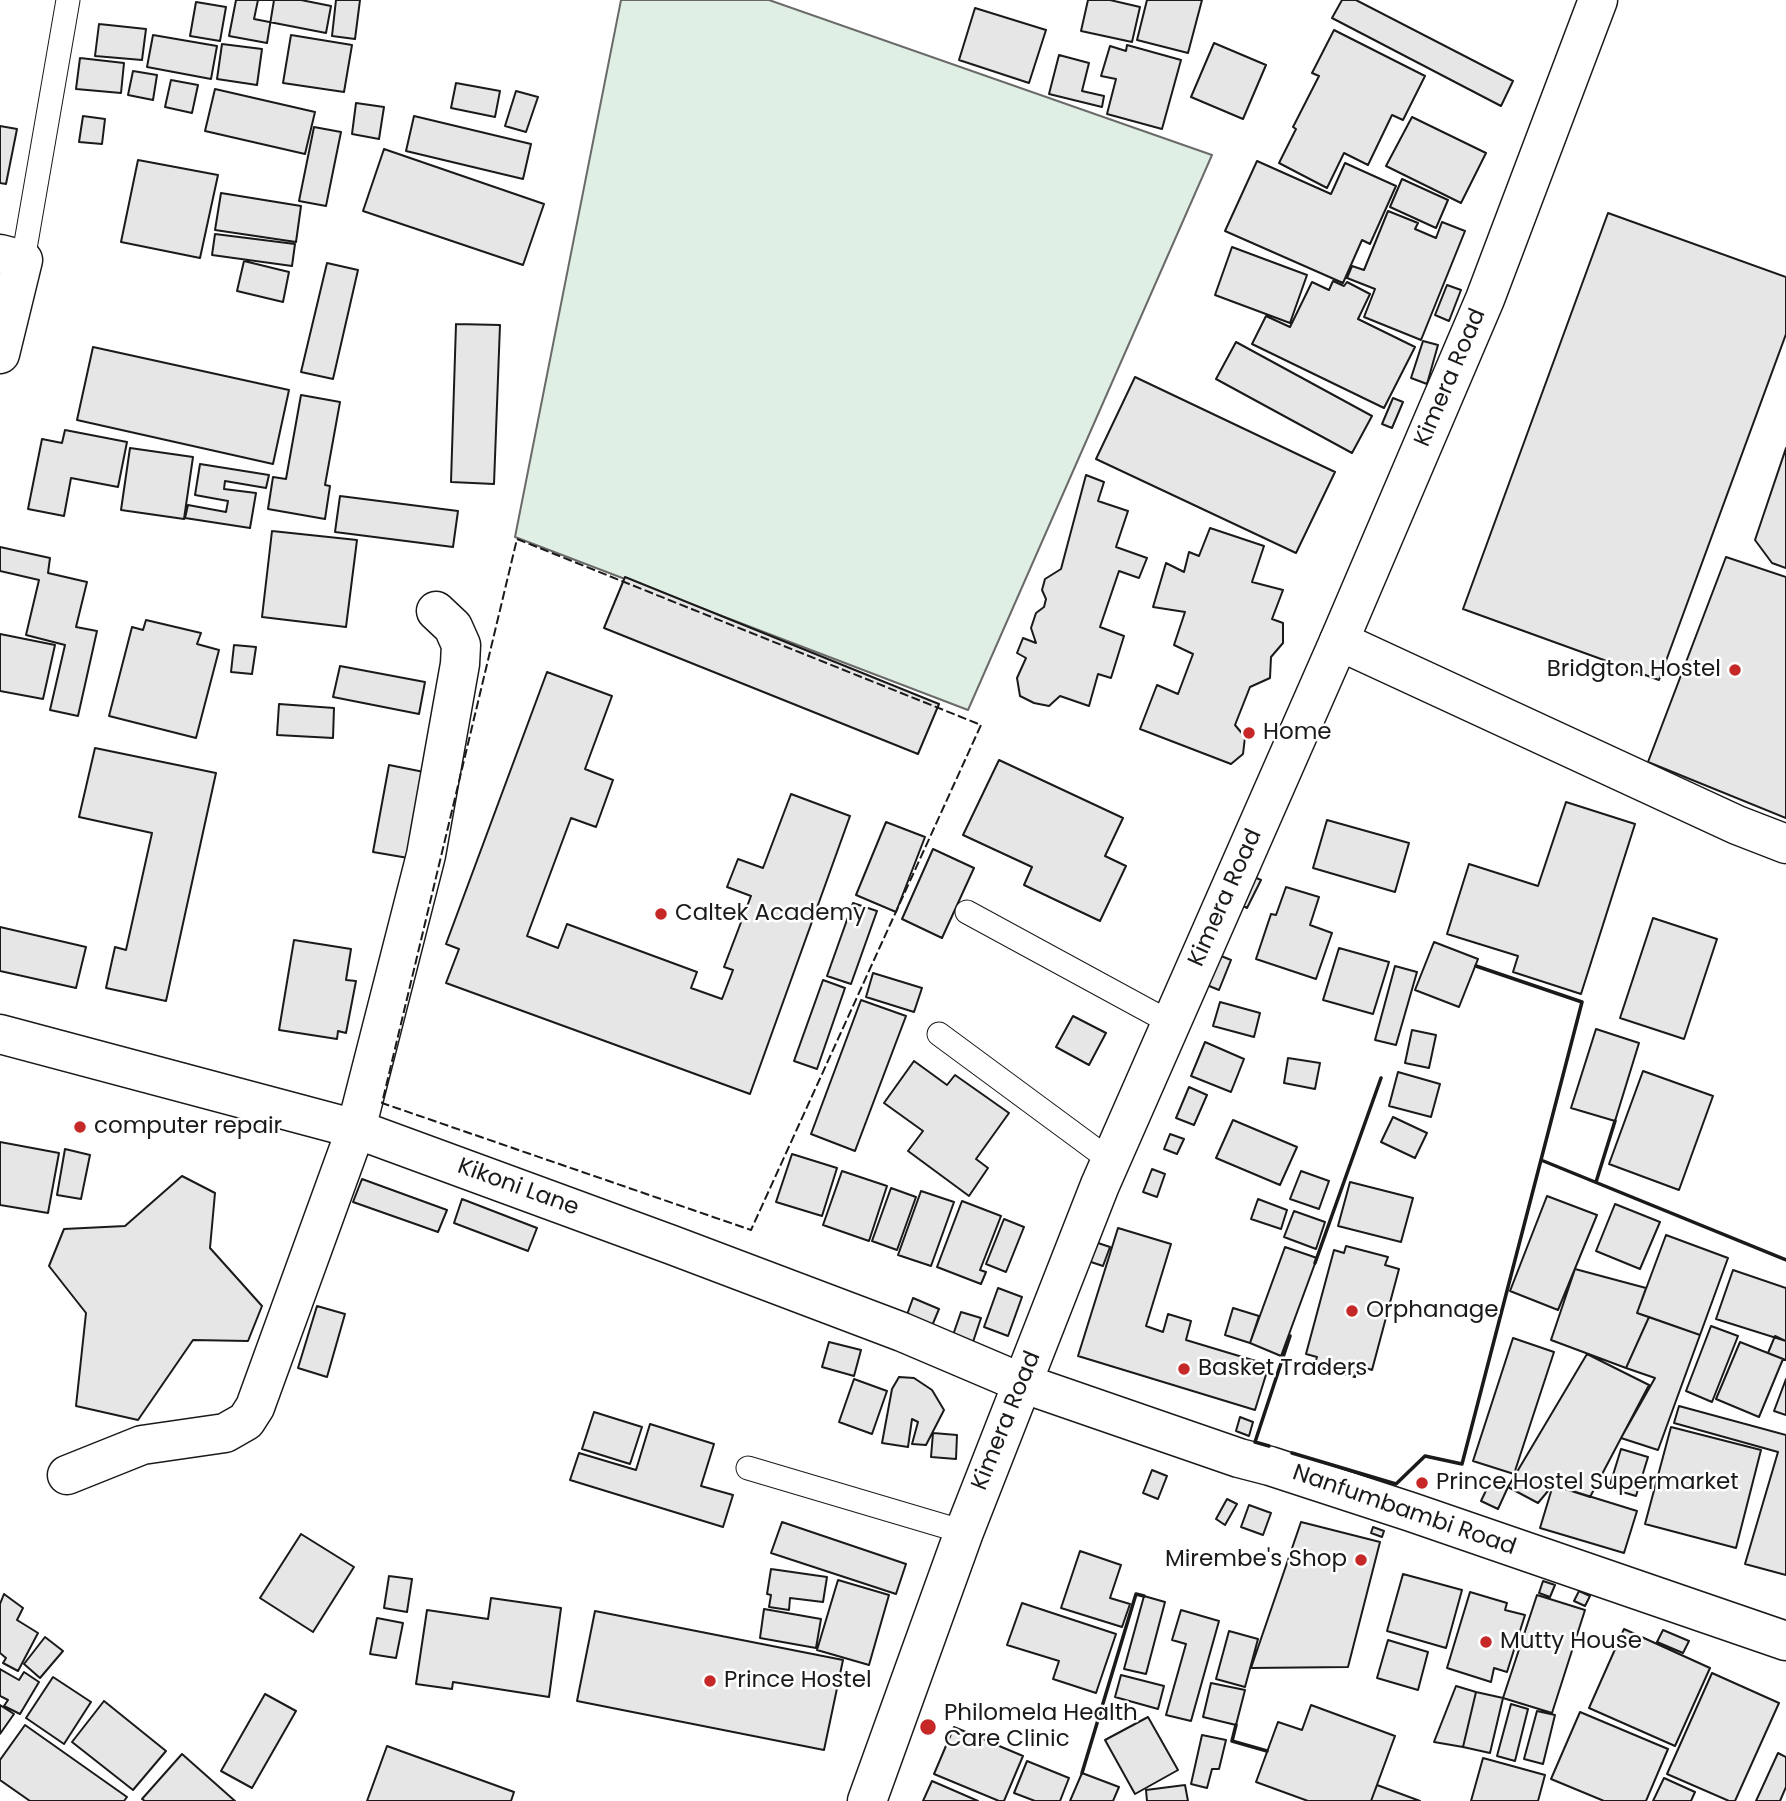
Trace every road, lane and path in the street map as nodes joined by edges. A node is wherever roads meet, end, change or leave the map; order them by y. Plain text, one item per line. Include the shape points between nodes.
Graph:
1 (68, 0) edge
2 (1598, 0) edge
3 (11, 257) edge
4 (0, 354) edge
5 (436, 611) dead end
6 (1339, 641) junction
7 (1786, 844) edge
8 (967, 912) dead end
9 (1171, 1023) junction
10 (0, 1034) edge
11 (939, 1034) dead end
12 (356, 1129) junction
13 (1111, 1161) junction
14 (1022, 1383) junction
15 (748, 1468) dead end
16 (67, 1475) dead end
17 (964, 1532) junction
18 (1786, 1641) edge
19 (867, 1801) edge

1 - 3 lane
2 - 6 street, Kimera Road via 1485,299
3 - 4 street
5 - 12 street via 453,627 461,645 460,664 426,855
6 - 7 street
6 - 9 street, Kimera Road
8 - 9 lane
9 - 13 street, Kimera Road
10 - 12 street, Kikoni Lane
11 - 13 lane
12 - 14 street, Kikoni Lane via 672,1244
12 - 16 street via 246,1421 225,1433 142,1445
13 - 14 street, Kimera Road
14 - 17 street, Kimera Road
14 - 18 street, Nanfumbambi Road
15 - 17 lane
17 - 19 street, Kimera Road

